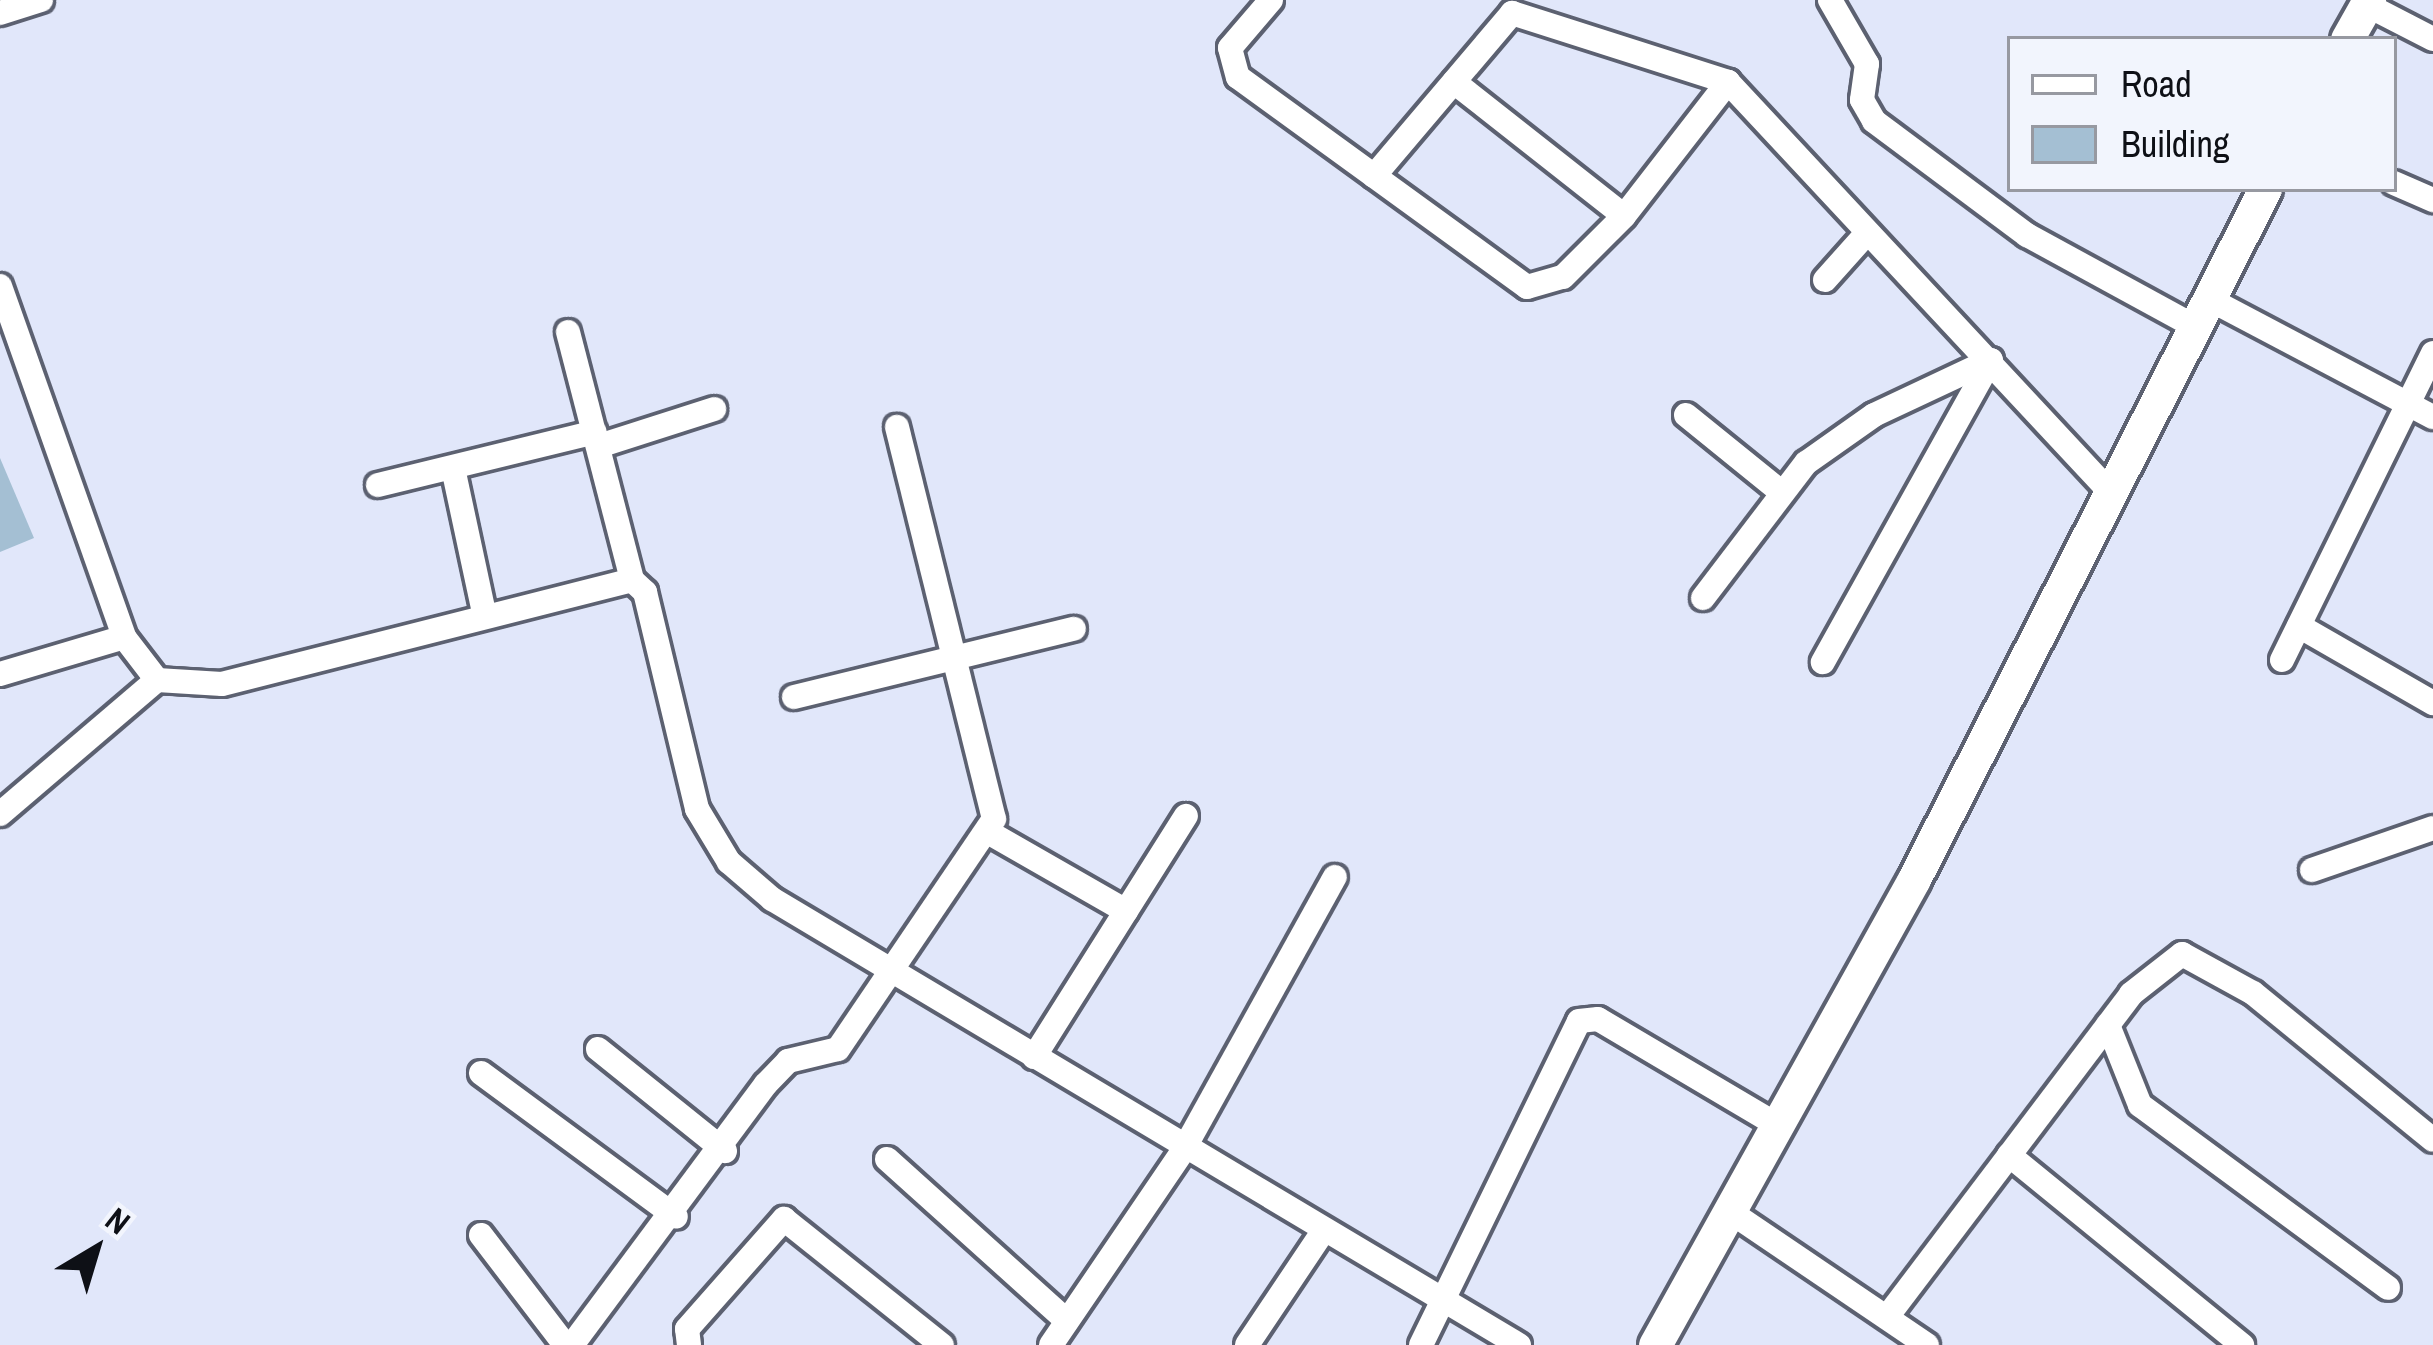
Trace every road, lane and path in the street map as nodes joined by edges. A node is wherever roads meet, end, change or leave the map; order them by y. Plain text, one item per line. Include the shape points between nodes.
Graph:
1 (41, 0) edge
2 (1271, 0) edge
3 (1830, 0) edge
4 (2368, 3) edge
5 (1515, 7) edge
6 (0, 13) edge
7 (2349, 36) edge
8 (2433, 39) edge
9 (1454, 82) junction
10 (1728, 82) junction
11 (1373, 176) junction
12 (2397, 184) edge
13 (2262, 192) edge
14 (2433, 200) edge
15 (1624, 216) junction
16 (1868, 233) junction
17 (1825, 280) dead end
18 (0, 286) edge
19 (2202, 312) junction
20 (568, 332) dead end
21 (2433, 352) edge
22 (1990, 361) junction
23 (2408, 402) junction
24 (714, 410) dead end
25 (1686, 415) dead end
26 (2433, 417) edge
27 (897, 428) dead end
28 (597, 439) junction
29 (453, 468) junction
30 (378, 485) dead end
31 (1780, 491) junction
32 (2112, 494) junction
33 (632, 580) junction
34 (1703, 598) dead end
35 (484, 613) junction
36 (2299, 626) junction
37 (1074, 628) dead end
38 (124, 637) junction
39 (956, 658) junction
40 (2282, 660) dead end
41 (1823, 662) dead end
42 (0, 674) edge
43 (157, 680) junction
44 (794, 697) dead end
45 (2433, 703) edge
46 (0, 814) edge
47 (1186, 816) dead end
48 (2433, 828) edge
49 (988, 832) junction
50 (2312, 870) dead end
51 (1336, 878) dead end
52 (1126, 911) junction
53 (888, 969) junction
54 (2108, 1025) junction
55 (598, 1049) dead end
56 (1034, 1057) junction
57 (481, 1073) dead end
58 (1778, 1125) junction
59 (2433, 1140) edge
60 (1184, 1149) junction
61 (725, 1150) junction
62 (2009, 1155) junction
63 (887, 1160) dead end
64 (1730, 1211) junction
65 (676, 1217) junction
66 (1322, 1233) junction
67 (481, 1235) dead end
68 (2388, 1288) dead end
69 (1443, 1304) junction
70 (1887, 1317) junction
71 (1067, 1321) junction
72 (568, 1345) edge
73 (688, 1345) edge
74 (942, 1345) edge
75 (1051, 1345) edge
76 (1246, 1345) edge
77 (1421, 1345) edge
78 (1519, 1345) edge
79 (1655, 1345) edge
80 (1927, 1345) edge
81 (2242, 1345) edge

1 - 6 street
2 - 11 street via 1227,62
3 - 19 street via 1867,64 1862,100 1874,122 2027,235
4 - 7 main road
4 - 8 street
5 - 9 street
5 - 10 street
9 - 11 street
9 - 15 street
10 - 15 street
10 - 16 street
11 - 15 street via 1527,286 1563,277
12 - 14 street
13 - 19 main road
16 - 17 street
16 - 22 street
18 - 38 street
19 - 23 street
19 - 32 main road
20 - 28 street
21 - 23 street
22 - 31 street via 1874,415
22 - 32 street
22 - 41 street
23 - 26 street
23 - 36 street
24 - 28 street
25 - 31 street
27 - 39 street
28 - 29 street
28 - 33 street
29 - 30 street
29 - 35 street
31 - 34 street
32 - 58 main road
33 - 35 street
33 - 53 street via 645,592 698,809 729,862
35 - 43 street via 222,684
36 - 40 street
36 - 45 street
37 - 39 street
38 - 42 street
38 - 43 street
39 - 44 street
39 - 49 street via 996,800
43 - 46 street
47 - 52 street
48 - 50 street
49 - 52 street
49 - 53 street
51 - 60 street
52 - 56 street
53 - 56 street
53 - 61 street via 838,1049 788,1061
54 - 59 street via 2162,962 2206,960
54 - 62 street
54 - 68 street via 2140,1106
55 - 61 street
56 - 60 street
57 - 65 street
58 - 64 main road
58 - 69 street via 1598,1019 1579,1021
60 - 66 street
60 - 71 street
61 - 65 street
62 - 70 street
62 - 81 street
63 - 71 street
64 - 70 street
64 - 79 main road
65 - 72 street
66 - 69 street
66 - 76 street
67 - 72 street
69 - 77 street
69 - 78 street
70 - 80 street
71 - 75 street
73 - 74 street via 687,1329 784,1219

